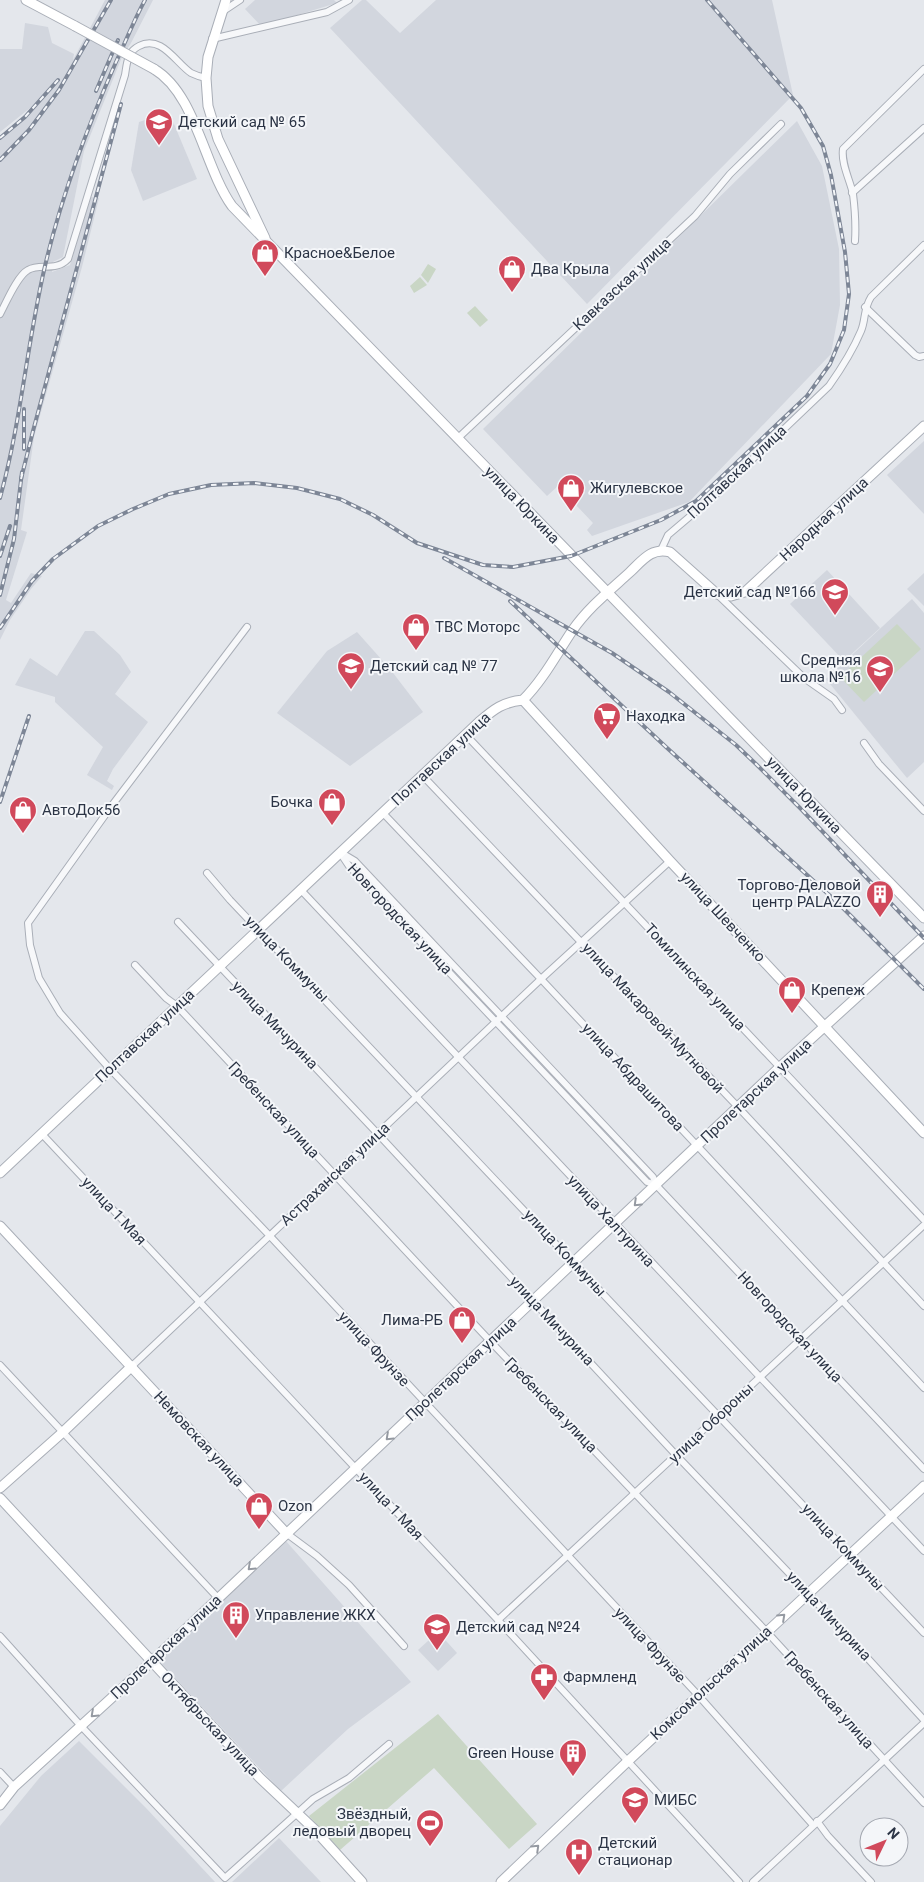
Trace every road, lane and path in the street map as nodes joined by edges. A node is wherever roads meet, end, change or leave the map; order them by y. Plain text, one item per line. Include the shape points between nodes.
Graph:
1 (26, 0) edge
2 (226, 0) edge
3 (240, 0) edge
4 (349, 0) edge
5 (221, 13) junction
6 (212, 39) junction
7 (924, 69) edge
8 (206, 78) junction
9 (781, 124) dead end
10 (924, 128) edge
11 (239, 183) junction
12 (221, 190) junction
13 (852, 193) junction
14 (855, 242) dead end
15 (269, 245) junction
16 (924, 245) edge
17 (865, 306) junction
18 (0, 314) edge
19 (924, 356) edge
20 (924, 426) edge
21 (457, 439) junction
22 (661, 550) junction
23 (607, 593) junction
24 (717, 594) junction
25 (247, 627) dead end
26 (523, 700) junction
27 (842, 710) dead end
28 (465, 734) junction
29 (864, 743) dead end
30 (422, 774) junction
31 (924, 811) edge
32 (382, 812) junction
33 (340, 852) junction
34 (670, 861) junction
35 (207, 873) dead end
36 (300, 889) junction
37 (625, 902) junction
38 (924, 918) edge
39 (178, 922) dead end
40 (258, 928) junction
41 (924, 936) edge
42 (582, 942) junction
43 (135, 965) dead end
44 (219, 966) junction
45 (541, 979) junction
46 (177, 1006) junction
47 (502, 1016) junction
48 (496, 1022) junction
49 (825, 1027) junction
50 (459, 1058) junction
51 (780, 1067) junction
52 (110, 1069) junction
53 (418, 1096) junction
54 (739, 1108) junction
55 (41, 1133) junction
56 (924, 1133) edge
57 (378, 1134) junction
58 (698, 1146) junction
59 (0, 1172) edge
60 (334, 1175) junction
61 (656, 1185) junction
62 (924, 1220) edge
63 (614, 1225) junction
64 (924, 1225) edge
65 (0, 1226) edge
66 (269, 1235) junction
67 (574, 1262) junction
68 (883, 1262) junction
69 (841, 1300) junction
70 (533, 1301) junction
71 (200, 1302) junction
72 (924, 1306) edge
73 (800, 1338) junction
74 (490, 1341) junction
75 (0, 1365) edge
76 (132, 1366) junction
77 (759, 1378) junction
78 (924, 1388) edge
79 (424, 1403) junction
80 (720, 1416) junction
81 (63, 1432) junction
82 (677, 1456) junction
83 (356, 1468) junction
84 (924, 1469) edge
85 (924, 1486) edge
86 (0, 1488) edge
87 (636, 1494) junction
88 (0, 1498) edge
89 (892, 1516) junction
90 (286, 1533) junction
91 (924, 1551) edge
92 (850, 1554) junction
93 (567, 1556) junction
94 (808, 1593) junction
95 (218, 1598) junction
96 (498, 1620) junction
97 (766, 1631) junction
98 (924, 1633) edge
99 (0, 1636) edge
100 (404, 1646) dead end
101 (152, 1661) junction
102 (698, 1695) junction
103 (924, 1722) edge
104 (81, 1726) junction
105 (388, 1744) dead end
106 (628, 1760) junction
107 (884, 1761) junction
108 (0, 1772) edge
109 (14, 1787) junction
110 (924, 1803) edge
111 (0, 1805) edge
112 (298, 1814) junction
113 (815, 1823) junction
114 (362, 1882) edge
115 (501, 1882) edge
116 (740, 1882) edge
117 (753, 1882) edge
118 (871, 1882) edge

1 - 12 main road, улица Юркина, bridge via 154,69 169,82 184,101
2 - 5 main road
3 - 5 street
4 - 6 street via 327,12
5 - 6 main road
6 - 8 main road
7 - 13 street via 843,149
8 - 11 main road via 212,122
8 - 18 street via 191,73 154,44 146,43 131,51 68,259 59,265 36,267 22,274
9 - 21 street, Кавказская улица via 730,174 695,216
10 - 13 street
11 - 12 main road via 230,194
11 - 15 main road
12 - 15 main road, улица Юркина
13 - 14 street
15 - 21 main road, улица Юркина
16 - 17 street
17 - 19 street via 915,355
17 - 22 street, Полтавская улица via 862,330 829,386 714,496 668,535
20 - 24 main road, Народная улица via 745,592 732,596
21 - 23 main road, улица Юркина
22 - 23 main road, Полтавская улица via 650,555
22 - 24 main road via 679,558
23 - 26 main road, Полтавская улица via 572,631
23 - 38 main road, улица Юркина
24 - 27 street via 804,678 834,699
25 - 52 street, улица Фрунзе via 28,923 39,978 48,996
26 - 28 main road, Полтавская улица via 500,706
26 - 34 main road, улица Шевченко
28 - 30 main road, Полтавская улица
28 - 37 street, Томилинская улица
29 - 31 street via 879,764
30 - 32 main road, Полтавская улица
30 - 42 street, улица Макаровой-Мутновой
32 - 33 main road, Полтавская улица
32 - 45 street, улица Абдрашитова
33 - 36 main road, Полтавская улица
33 - 47 street, Новгородская улица via 355,861
33 - 48 street, Новгородская улица via 349,866
34 - 37 street, Астраханская улица
34 - 49 main road, улица Шевченко
35 - 40 street, улица Коммуны
36 - 40 main road, Полтавская улица
36 - 50 street, улица Халтурина
37 - 42 street, Астраханская улица
37 - 51 street, Томилинская улица
39 - 44 street, улица Мичурина
40 - 44 main road, Полтавская улица
40 - 53 street, улица Коммуны
41 - 49 main road, Пролетарская улица
42 - 45 street, Астраханская улица
42 - 54 street, улица Макаровой-Мутновой
43 - 46 street, Гребенская улица
44 - 46 main road, Полтавская улица
44 - 57 street, улица Мичурина
45 - 47 street, Астраханская улица
45 - 58 street, улица Абдрашитова
46 - 52 main road, Полтавская улица
46 - 60 street, Гребенская улица
47 - 48 street, Астраханская улица
47 - 61 street, Новгородская улица via 653,1176
48 - 50 street, Астраханская улица
48 - 61 street, Новгородская улица via 647,1182
49 - 51 main road, Пролетарская улица
49 - 56 main road, улица Шевченко
50 - 53 street, Астраханская улица
50 - 63 street, улица Халтурина
51 - 54 main road, Пролетарская улица
51 - 62 street, Томилинская улица
52 - 55 main road, Полтавская улица
52 - 66 street, улица Фрунзе
53 - 57 street, Астраханская улица
53 - 67 street, улица Коммуны
54 - 58 main road, Пролетарская улица
54 - 68 street, улица Макаровой-Мутновой
55 - 59 main road, Полтавская улица
55 - 71 street, улица 1 Мая
57 - 60 street, Астраханская улица
57 - 70 street, улица Мичурина
58 - 61 main road, Пролетарская улица
58 - 69 street, улица Абдрашитова
60 - 66 street, Астраханская улица
60 - 74 street, Гребенская улица
61 -> 63 main road, Пролетарская улица
61 - 73 street, Новгородская улица
63 - 67 main road, Пролетарская улица
63 - 77 street, улица Халтурина
64 - 68 street, улица Обороны
65 - 76 main road, Немовская улица
66 - 71 street, Астраханская улица
66 - 79 street, улица Фрунзе
67 - 70 main road, Пролетарская улица
67 - 80 street, улица Коммуны
68 - 69 street, улица Обороны
68 - 72 street, улица Макаровой-Мутновой
69 - 73 street, улица Обороны
69 - 78 street, улица Абдрашитова
70 - 74 main road, Пролетарская улица
70 - 82 street, улица Мичурина
71 - 76 street, Астраханская улица
71 - 83 street, улица 1 Мая
73 - 77 street, улица Обороны
73 - 84 street, Новгородская улица
74 - 79 main road, Пролетарская улица
74 - 87 street, Гребенская улица
75 - 81 street
76 - 81 main road, Астраханская улица
76 - 90 main road, Немовская улица
77 - 80 street, улица Обороны
77 - 89 street, улица Халтурина
79 -> 83 main road, Пролетарская улица
79 - 93 street, улица Фрунзе
80 - 82 street, улица Обороны
80 - 92 street, улица Коммуны
81 - 86 main road, Астраханская улица
81 - 95 street
82 - 87 street, улица Обороны
82 - 94 street, улица Мичурина
83 - 90 main road, Пролетарская улица
83 - 96 street, улица 1 Мая
85 - 89 main road, Комсомольская улица
87 - 93 street, улица Обороны
87 - 97 street, Гребенская улица
88 - 101 main road, Октябрьская улица
89 - 91 street, улица Халтурина
89 - 92 main road, Комсомольская улица
90 -> 95 main road, Пролетарская улица
90 - 100 street, Немовская улица via 349,1585
92 - 94 main road, Комсомольская улица
92 - 98 street, улица Коммуны
93 - 96 street, улица Обороны
93 - 102 street, улица Фрунзе
97 -> 94 main road, Комсомольская улица
94 - 103 street, улица Мичурина
95 - 101 main road, Пролетарская улица
96 - 106 street, улица 1 Мая
97 - 102 main road, Комсомольская улица
97 - 107 street, Гребенская улица
99 - 104 street
101 -> 104 main road, Пролетарская улица
101 - 112 main road, Октябрьская улица via 260,1778
102 - 106 main road, Комсомольская улица
102 - 113 street, улица Фрунзе
103 - 107 street
104 - 109 main road, Пролетарская улица
104 - 112 street via 226,1878
105 - 112 street via 349,1778 313,1799
115 -> 106 main road, Комсомольская улица
106 - 116 street, улица 1 Мая
107 - 110 street, Гребенская улица
107 - 113 street
108 - 109 street
109 - 111 main road, Пролетарская улица
112 - 114 main road, Октябрьская улица
113 - 117 street
113 - 118 street, улица Фрунзе

